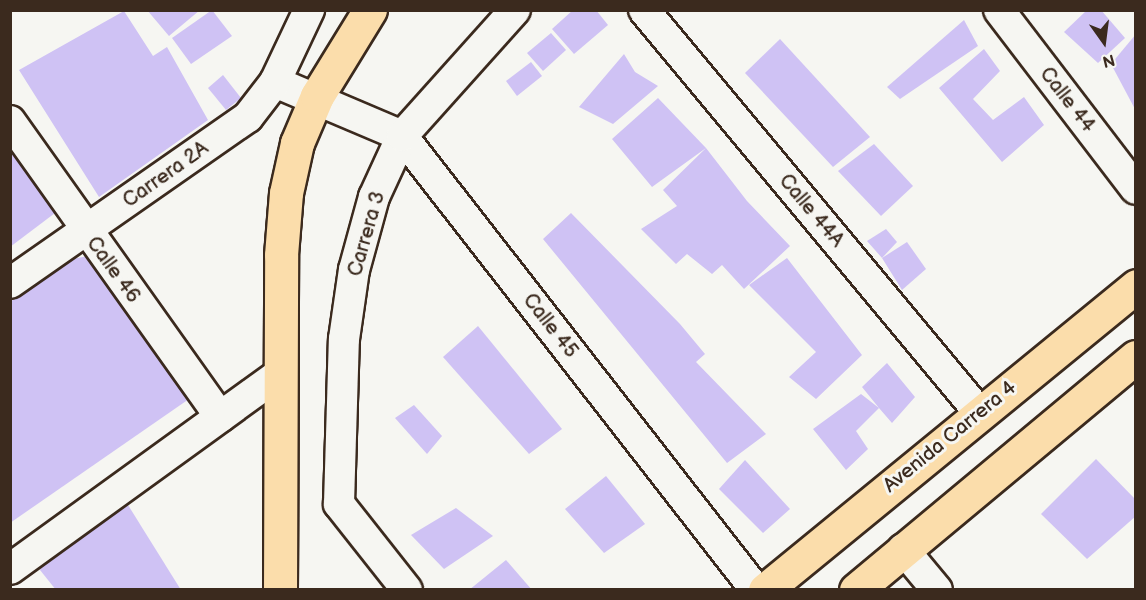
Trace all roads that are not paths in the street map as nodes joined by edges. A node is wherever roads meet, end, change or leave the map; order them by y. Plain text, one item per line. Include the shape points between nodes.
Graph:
1 (309, 10) edge
2 (370, 10) edge
3 (515, 10) edge
4 (644, 10) edge
5 (999, 10) edge
6 (275, 82) junction
7 (317, 96) junction
8 (10, 121) edge
9 (402, 136) junction
10 (1136, 189) edge
11 (86, 232) junction
12 (10, 283) edge
13 (1136, 286) edge
14 (1136, 357) edge
15 (281, 373) junction
16 (979, 412) junction
17 (220, 417) junction
18 (903, 549) junction
19 (10, 569) edge
20 (280, 590) edge
21 (407, 590) edge
22 (756, 590) edge
23 (765, 590) edge
24 (856, 590) edge
25 (937, 590) edge

1 - 6 street, Carrera 2A
2 - 7 main road
3 - 9 street, Carrera 3
4 - 16 street, Calle 44A
5 - 10 street, Calle 44
6 - 7 street
6 - 11 street, Carrera 2A via 248,117
7 - 9 street, Calle 45
7 - 15 main road via 297,143 286,193
8 - 11 street, Calle 46
9 - 21 street, Carrera 3 via 374,197 354,270 344,339 339,504
9 - 22 street, Calle 45
11 - 12 street, Carrera 2A
11 - 17 street, Calle 46
13 - 16 main road, Avenida Carrera 4
14 - 18 main road
15 - 17 street
15 - 20 main road
16 - 23 main road, Avenida Carrera 4
17 - 19 street
18 - 24 main road
18 - 25 street

